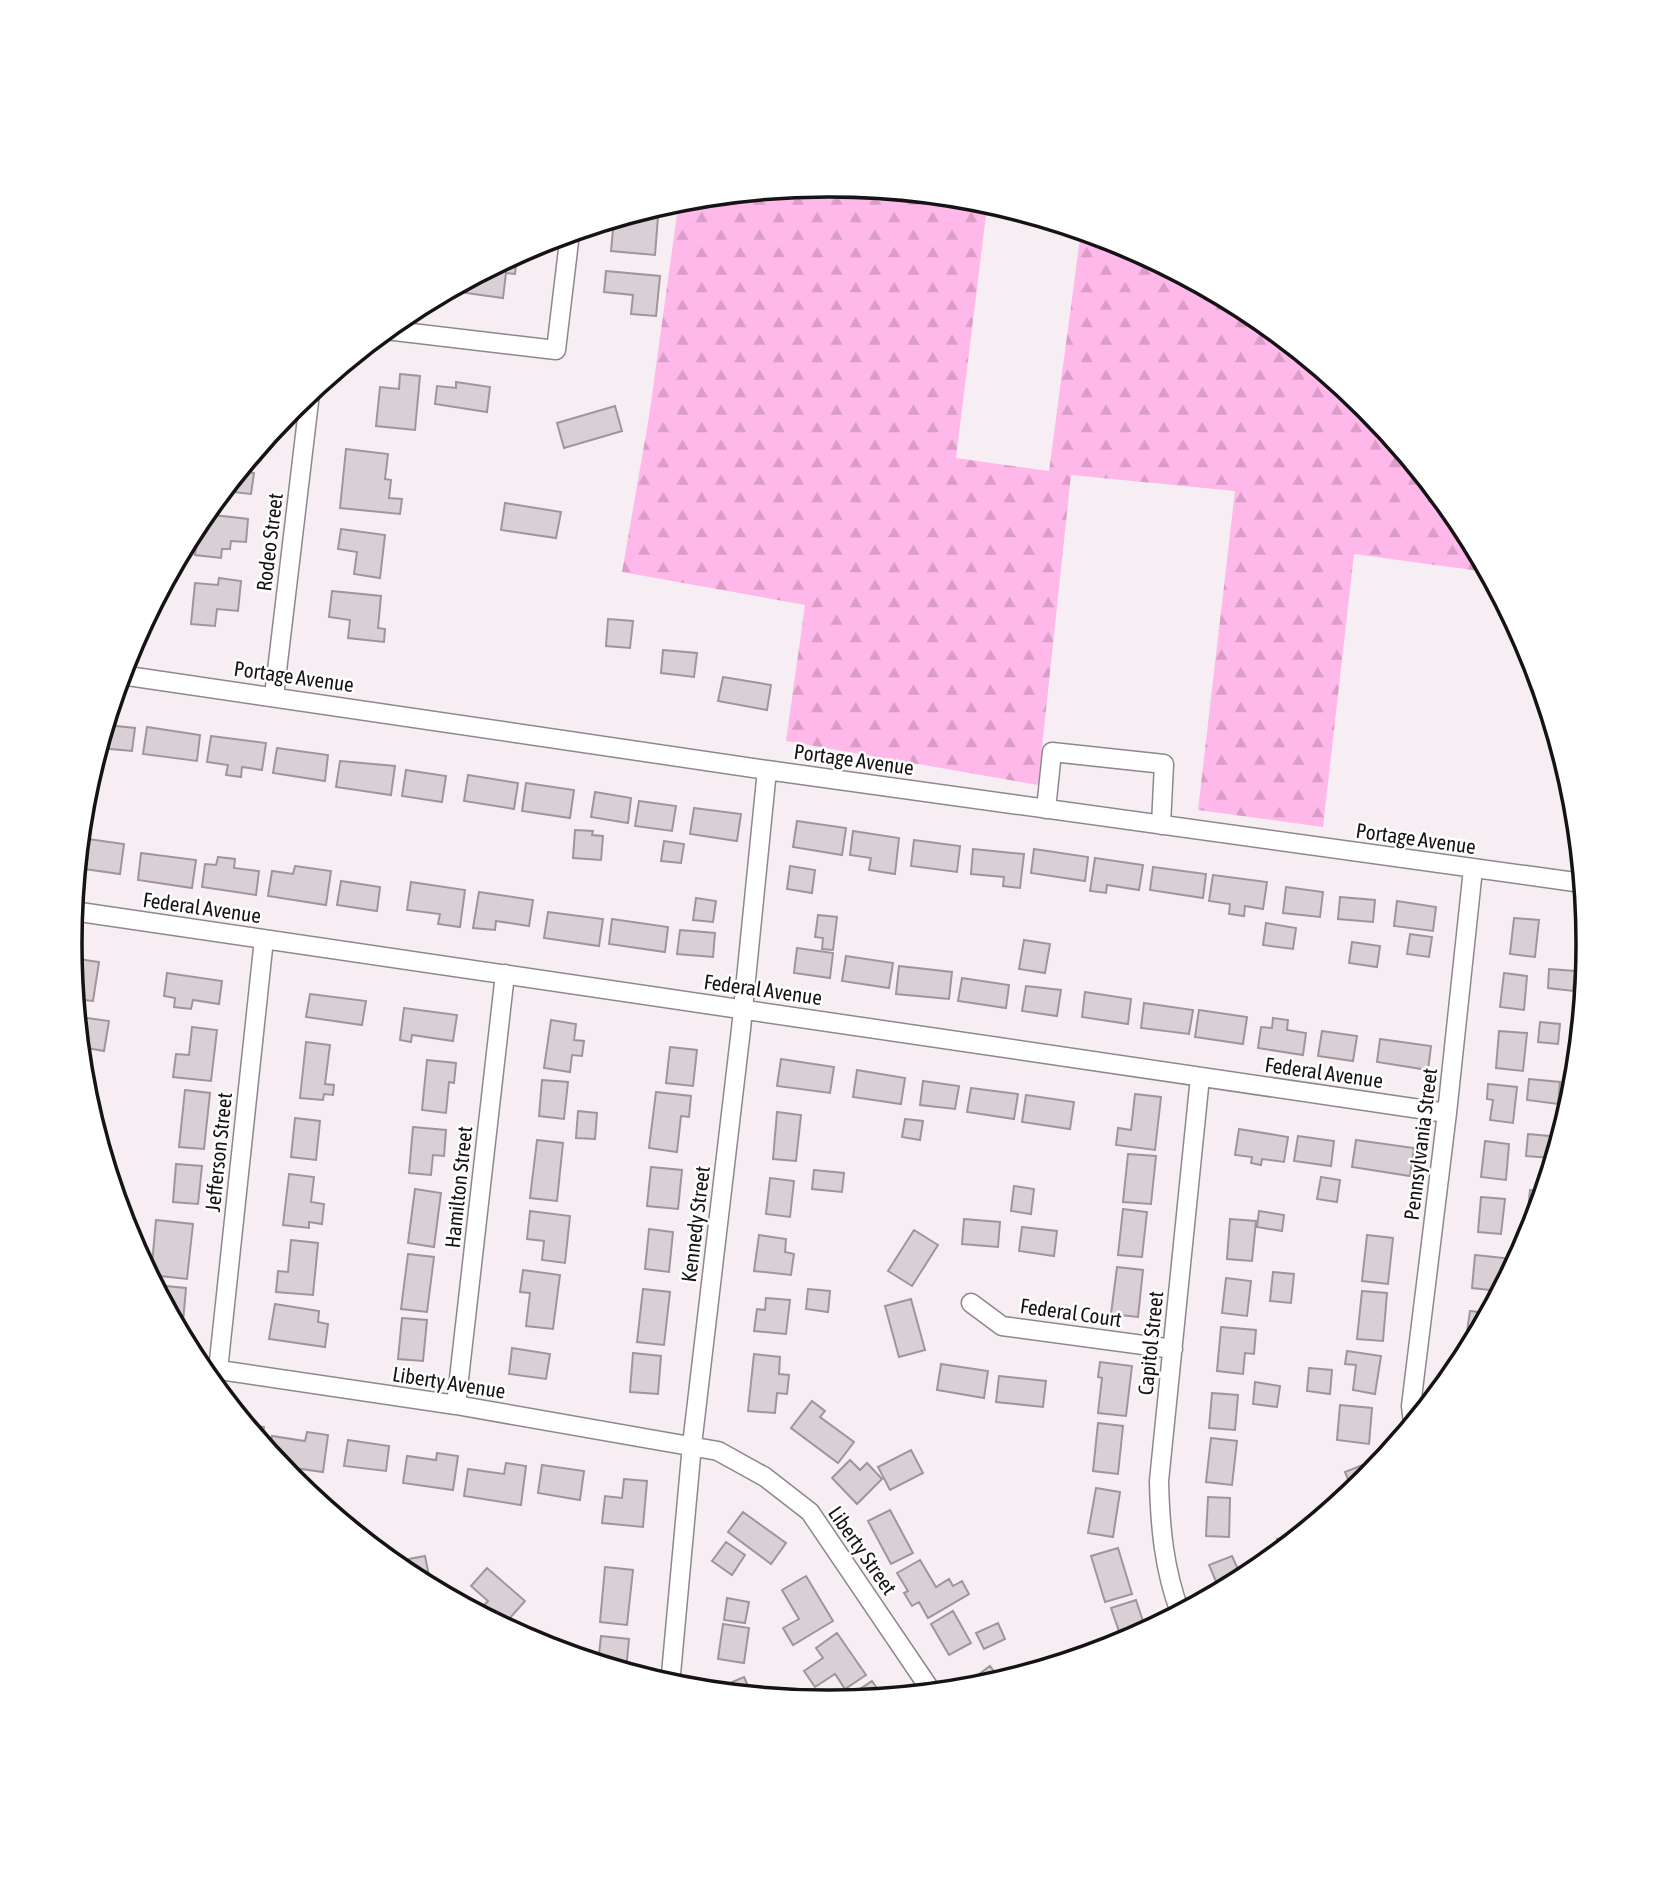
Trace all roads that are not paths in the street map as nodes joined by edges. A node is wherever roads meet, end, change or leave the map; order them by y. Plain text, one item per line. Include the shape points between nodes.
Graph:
1 (568, 244) edge
2 (401, 332) edge
3 (308, 408) edge
4 (132, 677) edge
5 (274, 696) junction
6 (767, 770) junction
7 (1046, 809) junction
8 (1161, 825) junction
9 (1473, 869) junction
10 (1573, 882) edge
11 (83, 913) edge
12 (264, 939) junction
13 (505, 974) junction
14 (743, 1009) junction
15 (1200, 1077) junction
16 (1447, 1113) junction
17 (971, 1303) dead end
18 (1173, 1349) junction
19 (218, 1370) joint
20 (456, 1405) junction
21 (1411, 1411) edge
22 (692, 1444) junction
23 (1177, 1603) edge
24 (671, 1673) edge
25 (926, 1684) edge

1 - 2 street via 556,350
3 - 5 street, Rodeo Street
4 - 5 street, Portage Avenue
5 - 6 street, Portage Avenue
6 - 7 street, Portage Avenue
6 - 14 street, Kennedy Street
7 - 8 street, Portage Avenue
7 - 8 street via 1052,752 1164,764
8 - 9 street, Portage Avenue
9 - 10 street, Portage Avenue
9 - 16 street, Pennsylvania Street
11 - 12 street, Federal Avenue
12 - 13 street, Federal Avenue
12 - 19 street, Jefferson Street
13 - 14 street, Federal Avenue
13 - 20 street, Hamilton Street
14 - 15 street, Federal Avenue
14 - 22 street, Kennedy Street
15 - 16 street, Federal Avenue
15 - 18 street, Capitol Street
16 - 21 street, Pennsylvania Street
17 - 18 street, Federal Court via 1002,1326
18 - 23 street, Capitol Street via 1159,1481 1165,1557
19 - 20 street, Liberty Avenue
20 - 22 street, Liberty Avenue
22 - 24 street, Kennedy Street
22 - 25 street, Liberty Street via 718,1451 765,1477 810,1513

